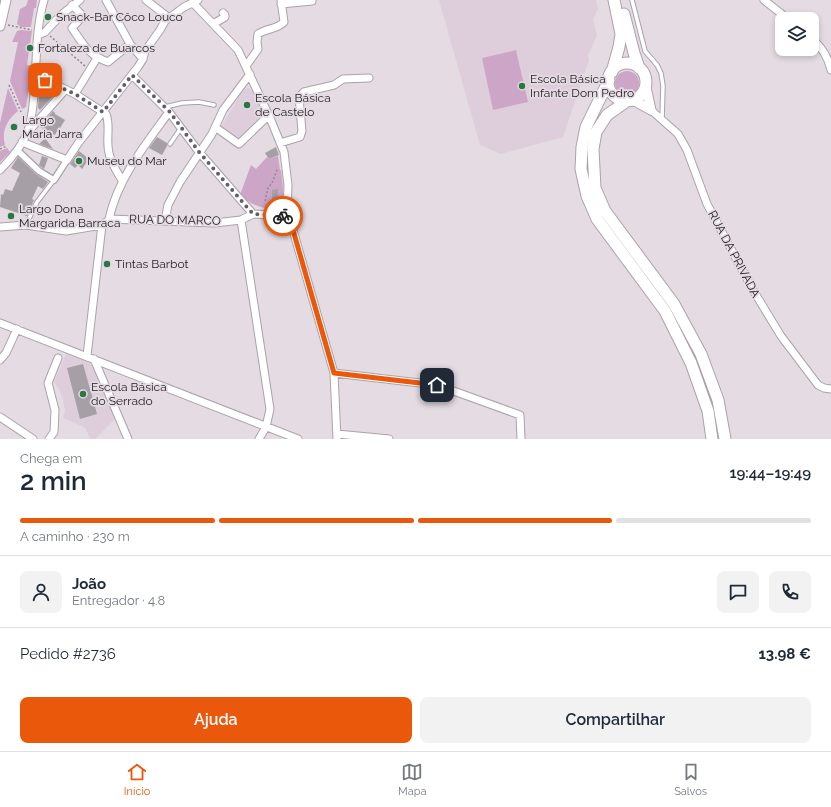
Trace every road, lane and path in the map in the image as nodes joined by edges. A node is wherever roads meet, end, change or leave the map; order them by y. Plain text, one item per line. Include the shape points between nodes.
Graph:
1 (6, 0) edge
2 (44, 0) edge
3 (80, 0) edge
4 (106, 0) edge
5 (146, 0) edge
6 (312, 0) edge
7 (614, 0) edge
8 (622, 0) edge
9 (632, 0) edge
10 (764, 0) edge
11 (196, 2) edge
12 (281, 2) edge
13 (72, 5) junction
14 (779, 12) edge
15 (223, 13) dead end
16 (168, 18) junction
17 (214, 24) junction
18 (2, 25) edge
19 (31, 30) dead end
20 (45, 32) junction
21 (38, 35) junction
22 (130, 44) junction
23 (819, 44) edge
24 (97, 58) junction
25 (143, 59) junction
26 (246, 66) junction
27 (639, 68) junction
28 (89, 70) junction
29 (831, 70) edge
30 (250, 74) junction
31 (36, 75) junction
32 (132, 75) junction
33 (610, 76) junction
34 (368, 78) dead end
35 (9, 85) dead end
36 (646, 87) junction
37 (65, 90) junction
38 (75, 94) junction
39 (630, 101) junction
40 (214, 105) dead end
41 (167, 110) junction
42 (651, 110) junction
43 (21, 112) dead end
44 (103, 112) junction
45 (269, 115) junction
46 (662, 119) junction
47 (215, 127) junction
48 (181, 128) junction
49 (27, 134) junction
50 (22, 142) junction
51 (280, 143) junction
52 (170, 144) dead end
53 (8, 146) dead end
54 (0, 149) edge
55 (17, 150) junction
56 (199, 152) junction
57 (67, 160) junction
58 (281, 167) dead end
59 (0, 170) edge
60 (54, 180) junction
61 (122, 180) junction
62 (265, 201) dead end
63 (253, 214) junction
64 (287, 216) junction
65 (109, 219) junction
66 (241, 220) junction
67 (165, 221) junction
68 (26, 225) junction
69 (102, 225) junction
70 (0, 227) edge
71 (0, 323) edge
72 (16, 330) junction
73 (90, 357) junction
74 (58, 358) dead end
75 (0, 360) edge
76 (334, 373) junction
77 (831, 389) edge
78 (0, 417) edge
79 (266, 427) junction
80 (337, 436) edge
81 (33, 439) edge
82 (49, 439) edge
83 (128, 439) edge
84 (260, 439) edge
85 (298, 439) edge
86 (389, 439) edge
87 (521, 439) edge
88 (712, 439) edge
89 (725, 439) edge

1 - 18 street
2 - 21 street
3 - 13 street
4 - 22 street
5 - 16 street
6 - 12 street
7 - 33 main road via 620,47
8 - 27 main road
9 - 46 lane via 645,51 661,74
10 - 14 street
11 - 16 street
11 - 17 street
12 - 26 street via 284,22 258,34 258,49
13 - 20 street
13 - 24 street via 83,16 72,28
15 - 17 street via 225,17
16 - 25 street via 145,51
17 - 26 street via 238,50
18 - 19 path
20 - 21 street
20 - 28 path
21 - 31 street
22 - 24 street via 108,62
22 - 25 street
23 - 29 street
24 - 28 street
25 - 32 street
26 - 30 street
27 - 33 main road via 625,63 619,65
27 - 36 main road via 645,75
28 - 38 street
30 - 45 street
30 - 47 street
31 - 37 street
31 - 49 street
32 - 41 street
32 - 44 street
33 - 39 main road via 611,92 621,100
33 - 88 main road via 586,127 582,147 581,169 587,196 597,219 665,311 691,363 708,411
34 - 51 street via 343,79 334,86 304,92 299,97 302,131 300,137
35 - 43 path
36 - 39 main road via 643,93
36 - 42 street
37 - 38 street
37 - 49 street
38 - 44 street
39 - 42 street
39 - 89 main road via 607,115 596,132 592,149 595,188 605,211 674,304 701,354 718,400
40 - 41 lane via 199,102 182,103
41 - 48 street
41 - 61 street
42 - 46 street, RUA DA PRIVADA
44 - 57 street
44 - 61 street via 108,118 110,155
45 - 47 street via 239,144
45 - 51 street
46 - 77 street, RUA DA PRIVADA via 678,134 688,150 708,204 753,290 781,336 818,385
47 - 56 street
48 - 52 lane
48 - 56 street
49 - 50 street
50 - 55 street
50 - 57 street
51 - 64 street via 284,152 288,185
53 - 54 path
55 - 59 street
55 - 60 street via 39,171
56 - 63 street
56 - 67 street via 168,205
57 - 60 street
58 - 62 path via 268,188
60 - 68 lane via 37,202
61 - 65 street
63 - 64 street
63 - 66 street
64 - 76 street
65 - 67 street, RUA DO MARCO
65 - 69 street
66 - 67 street, RUA DO MARCO via 214,223
66 - 79 street via 270,409
68 - 69 street via 66,231
68 - 70 street
69 - 73 street
71 - 72 street
72 - 73 street
72 - 75 street
73 - 79 street
73 - 83 street
74 - 82 street via 48,383 55,410 54,432
76 - 80 street
76 - 87 street via 437,385 478,399 520,415
78 - 81 street
79 - 84 street
79 - 85 street
80 - 86 street

